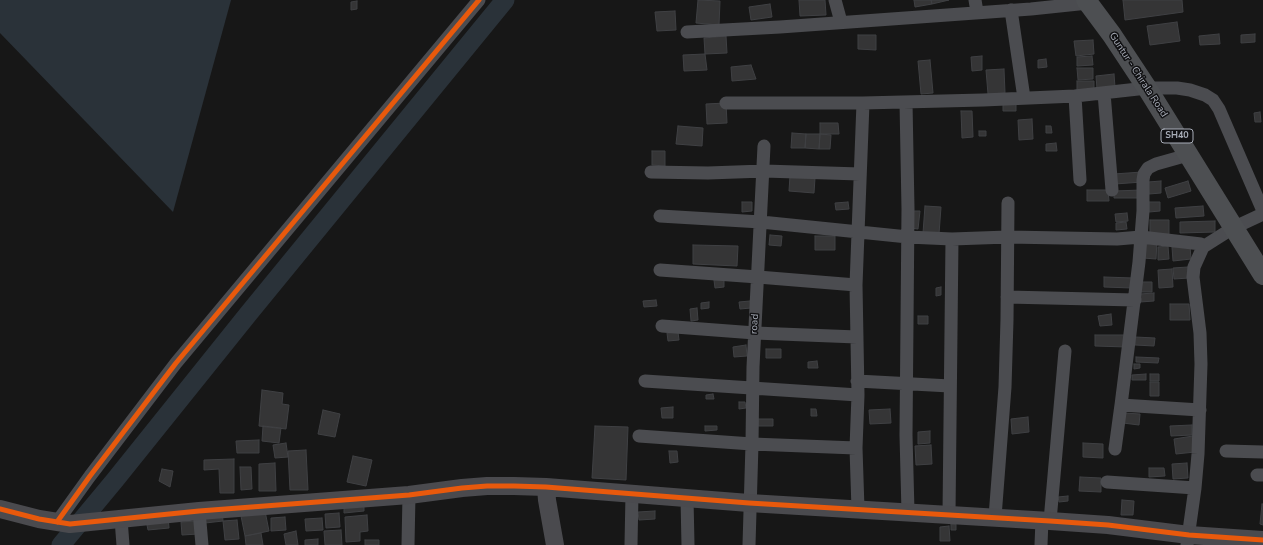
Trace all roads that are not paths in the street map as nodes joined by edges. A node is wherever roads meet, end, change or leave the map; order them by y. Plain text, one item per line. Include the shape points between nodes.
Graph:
1 (478, 0) edge
2 (835, 0) edge
3 (1087, 2) edge
4 (976, 6) edge
5 (1011, 10) junction
6 (841, 22) junction
7 (687, 32) dead end
8 (1147, 88) junction
9 (1104, 93) junction
10 (1076, 96) junction
11 (1024, 98) junction
12 (906, 102) junction
13 (726, 103) dead end
14 (863, 103) junction
15 (764, 146) dead end
16 (1188, 155) junction
17 (764, 171) junction
18 (651, 172) dead end
19 (860, 174) junction
20 (1080, 180) dead end
21 (1112, 190) dead end
22 (1008, 202) dead end
23 (1263, 211) edge
24 (1263, 214) edge
25 (660, 216) dead end
26 (761, 222) junction
27 (1233, 228) junction
28 (859, 233) junction
29 (908, 237) junction
30 (1008, 237) junction
31 (1141, 237) junction
32 (952, 239) junction
33 (1203, 247) junction
34 (660, 270) dead end
35 (1263, 275) edge
36 (758, 277) junction
37 (856, 285) junction
38 (1007, 297) junction
39 (1135, 300) junction
40 (662, 326) dead end
41 (755, 333) junction
42 (857, 337) junction
43 (1065, 351) dead end
44 (645, 381) dead end
45 (857, 382) junction
46 (908, 384) junction
47 (950, 386) junction
48 (753, 389) junction
49 (858, 395) junction
50 (1121, 405) junction
51 (1200, 410) junction
52 (639, 436) dead end
53 (752, 444) junction
54 (856, 448) junction
55 (1115, 449) dead end
56 (1226, 451) dead end
57 (1263, 452) edge
58 (1107, 482) dead end
59 (546, 487) junction
60 (1195, 488) junction
61 (632, 494) junction
62 (409, 495) junction
63 (687, 498) junction
64 (750, 503) junction
65 (0, 509) edge
66 (858, 509) junction
67 (199, 511) junction
68 (908, 512) junction
69 (949, 514) junction
70 (995, 517) junction
71 (121, 519) junction
72 (1046, 520) junction
73 (63, 523) junction
74 (1188, 540) edge
75 (1263, 540) edge
76 (123, 545) edge
77 (202, 545) edge
78 (408, 545) edge
79 (555, 545) edge
80 (631, 545) edge
81 (688, 545) edge
82 (749, 545) edge
83 (1041, 545) edge

1 - 73 street via 176,363 90,476
2 - 6 street
3 - 5 street
3 - 8 main road, Guntur - Chirala Road / SH40
4 - 5 street
4 - 6 street
5 - 11 street
6 - 7 street
8 - 9 street
8 - 16 main road, Guntur - Chirala Road / SH40
8 - 23 street via 1190,90 1213,100 1226,122
9 - 10 street
9 - 21 street
10 - 11 street
10 - 20 street
11 - 12 street
12 - 14 street
12 - 29 street
13 - 14 street
14 - 19 street
15 - 17 street, road
16 - 27 main road, Guntur - Chirala Road / SH40
16 - 31 street via 1156,164 1148,168 1144,174
17 - 18 street
17 - 19 street
17 - 26 street, road
19 - 28 street
22 - 30 street
24 - 27 street
25 - 26 street
26 - 28 street
26 - 36 street, road
27 - 33 street
27 - 35 main road, Guntur - Chirala Road / SH40
28 - 29 street
28 - 37 street
29 - 32 street
29 - 46 street
30 - 31 street
30 - 32 street
30 - 38 street
31 - 33 street via 1201,244
31 - 39 street
32 - 47 street
33 - 51 street via 1194,267 1193,277 1202,364
34 - 36 street
36 - 37 street
36 - 41 street, road
37 - 42 street
38 - 39 street
38 - 70 street via 1005,387
39 - 50 street
40 - 41 street
41 - 42 street
41 - 48 street, road
42 - 45 street
43 - 72 street
44 - 48 street
45 - 46 street
45 - 49 street
46 - 47 street
46 - 68 street
47 - 69 street
48 - 49 street
48 - 53 street, road
49 - 54 street
50 - 51 street
50 - 55 street
51 - 60 street
52 - 53 street
53 - 54 street
53 - 64 street, road
54 - 66 street
56 - 57 street
58 - 60 street
59 - 61 street
59 - 62 street via 487,486
59 - 79 street
60 - 74 street
61 - 63 street
61 - 80 street
62 - 67 street
62 - 78 street
63 - 64 street
63 - 81 street
64 - 66 street
64 - 82 street, road
65 - 73 street
66 - 68 street
67 - 71 street
67 - 77 street
68 - 69 street
69 - 70 street
70 - 72 street
71 - 73 street
71 - 76 street
72 - 74 street via 1108,525
72 - 83 street
74 - 75 street

